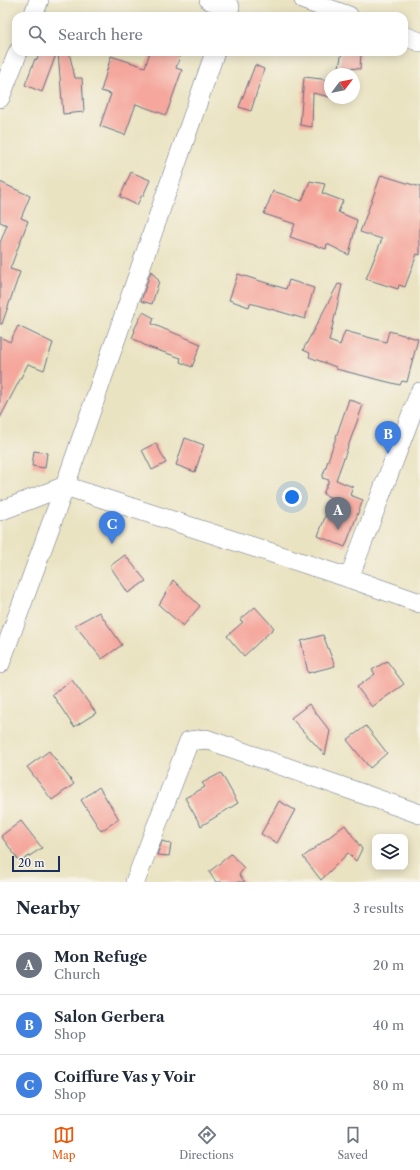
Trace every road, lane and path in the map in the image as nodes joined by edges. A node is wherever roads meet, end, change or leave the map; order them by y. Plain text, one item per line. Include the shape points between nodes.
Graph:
1 (39, 0) edge
2 (209, 0) edge
3 (304, 0) edge
4 (230, 8) edge
5 (34, 12) edge
6 (337, 12) edge
7 (408, 38) edge
8 (420, 42) edge
9 (16, 56) edge
10 (214, 56) edge
11 (0, 98) edge
12 (420, 392) edge
13 (65, 486) junction
14 (0, 511) edge
15 (349, 578) junction
16 (420, 603) edge
17 (0, 664) edge
18 (420, 814) edge
19 (135, 882) edge

1 - 5 street
2 - 4 street
3 - 6 street
7 - 8 street
9 - 11 street
10 - 13 street
12 - 15 street
13 - 14 street
13 - 15 street
13 - 17 street
15 - 16 street
18 - 19 street via 206,739 189,741

